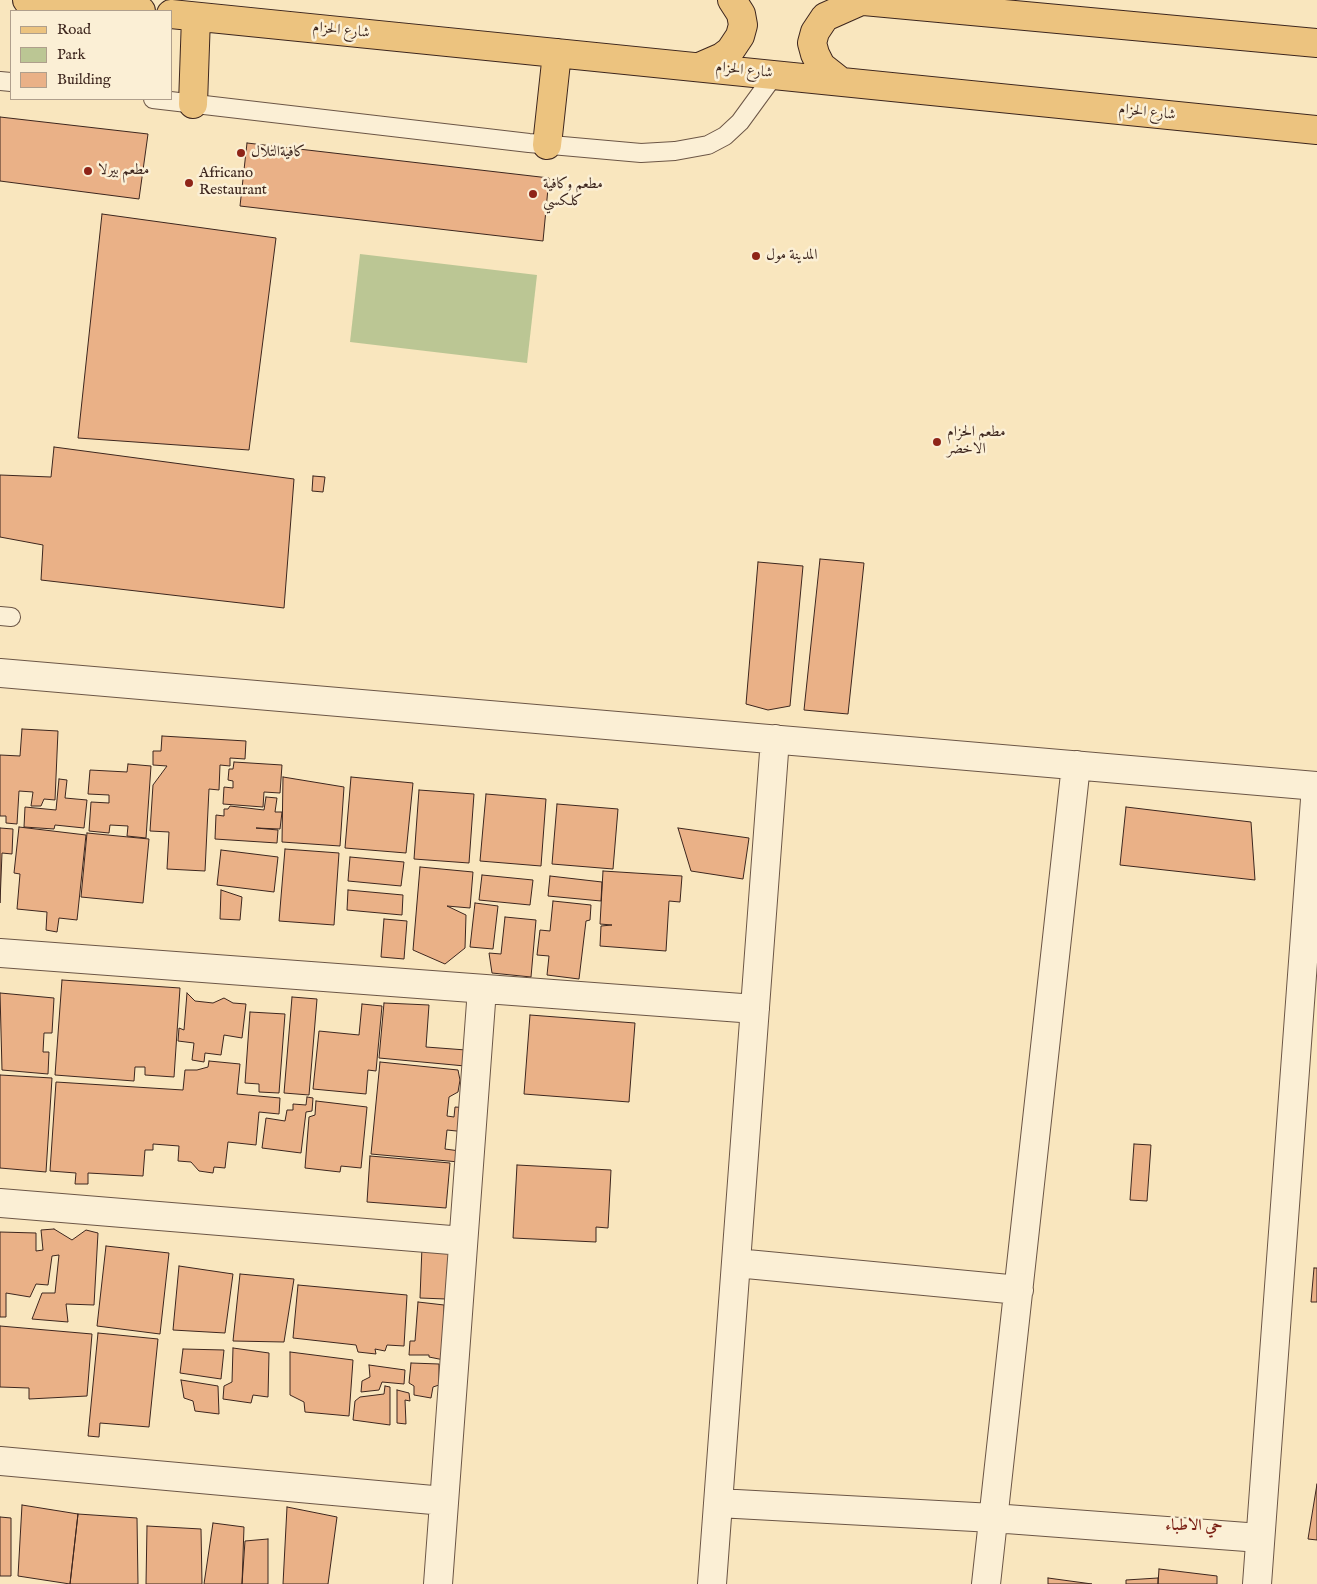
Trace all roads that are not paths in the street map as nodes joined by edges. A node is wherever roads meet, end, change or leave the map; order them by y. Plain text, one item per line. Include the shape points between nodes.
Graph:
1 (28, 0) edge
2 (732, 0) edge
3 (857, 0) edge
4 (131, 10) edge
5 (184, 16) edge
6 (1317, 43) edge
7 (557, 53) junction
8 (699, 67) junction
9 (775, 74) junction
10 (840, 81) junction
11 (161, 100) edge
12 (193, 104) junction
13 (1317, 130) edge
14 (547, 145) junction
15 (0, 673) edge
16 (775, 740) junction
17 (1076, 765) junction
18 (1316, 786) edge
19 (0, 953) edge
20 (482, 989) junction
21 (755, 1009) junction
22 (1306, 1074) edge
23 (0, 1203) edge
24 (464, 1241) junction
25 (736, 1263) junction
26 (1019, 1290) junction
27 (0, 1461) edge
28 (444, 1501) junction
29 (718, 1503) junction
30 (993, 1518) junction
31 (1260, 1538) junction
32 (438, 1584) edge
33 (712, 1584) edge
34 (986, 1584) edge
35 (1257, 1584) edge

1 - 4 main road
2 - 8 main road via 741,14 740,36 730,51
3 - 6 main road
3 - 10 main road via 825,17 812,43 821,66
5 - 7 main road, شارع الحزام
5 - 12 main road
7 - 8 main road, شارع الحزام
7 - 14 main road
8 - 9 main road, شارع الحزام
9 - 10 main road, شارع الحزام
9 - 14 lane via 740,122 725,136 708,145 641,153
10 - 13 main road, شارع الحزام
11 - 12 lane
12 - 14 lane
15 - 16 street
16 - 17 street
16 - 21 street
17 - 18 street
17 - 26 street
18 - 22 street
19 - 20 street
20 - 21 street
20 - 24 street
21 - 25 street
22 - 31 street
23 - 24 street
24 - 28 street
25 - 26 street
25 - 29 street
26 - 30 street
27 - 28 street
28 - 32 street
29 - 30 street
29 - 33 street
30 - 31 street
30 - 34 street
31 - 35 street

